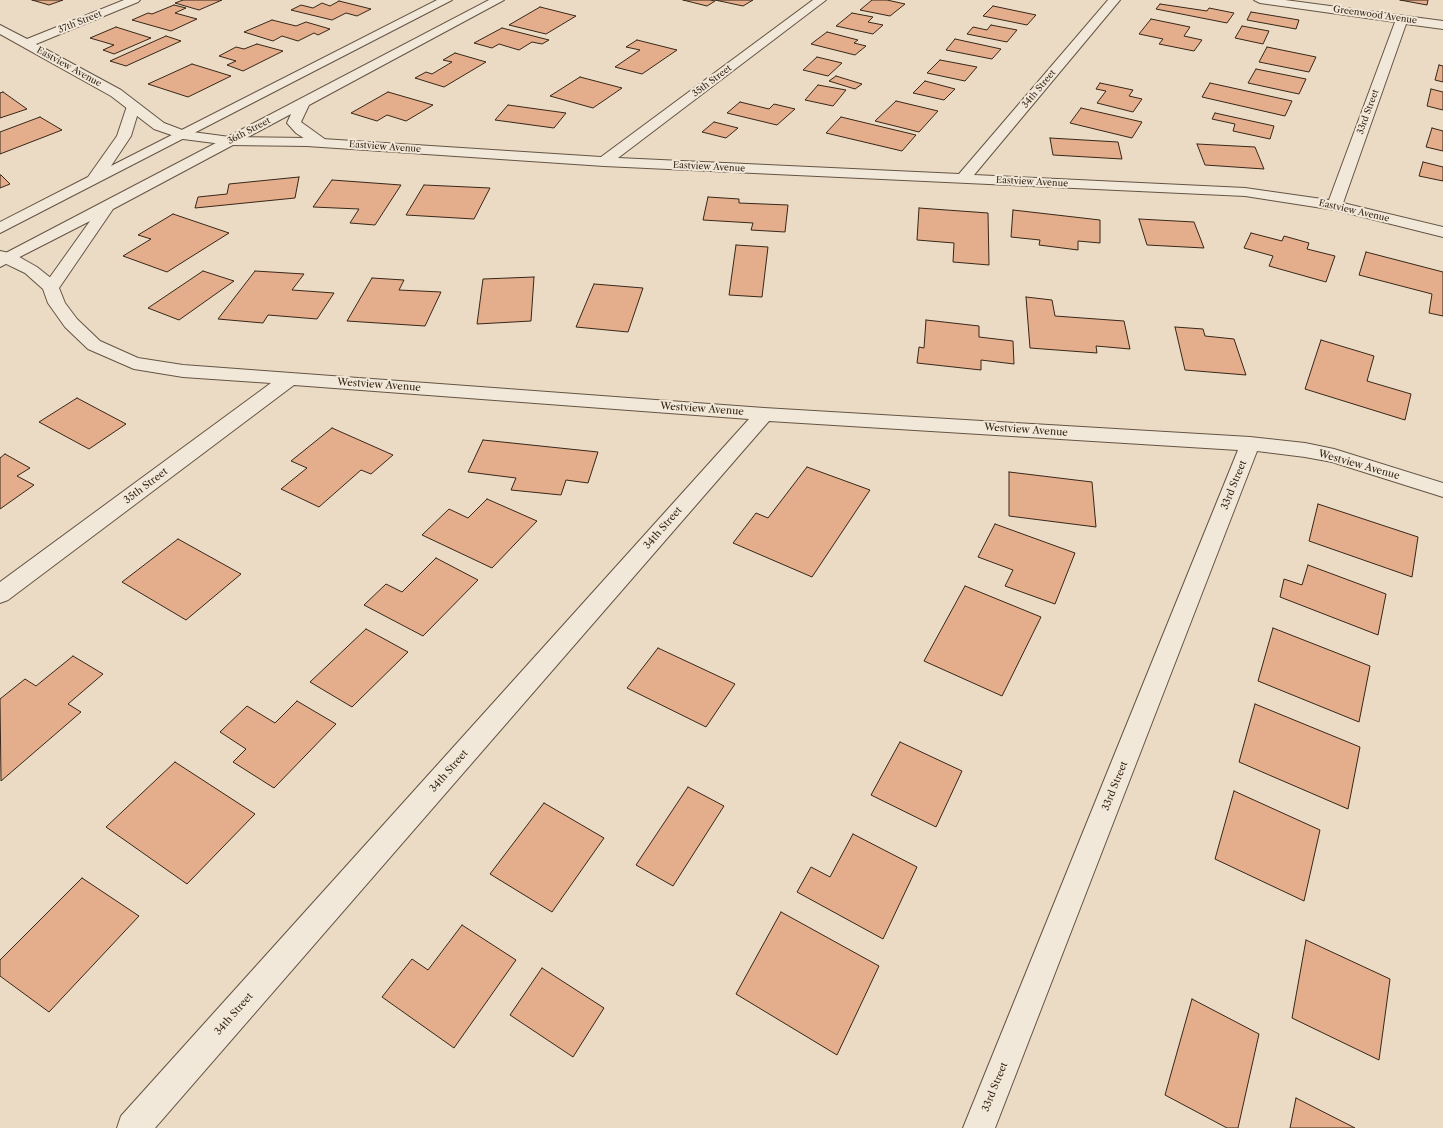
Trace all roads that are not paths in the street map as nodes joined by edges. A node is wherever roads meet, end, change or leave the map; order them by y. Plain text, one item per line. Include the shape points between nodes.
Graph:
1 (134, 0) edge
2 (446, 0) edge
3 (498, 0) edge
4 (820, 0) edge
5 (1114, 0) edge
6 (1260, 0) edge
7 (1402, 19) junction
8 (1443, 25) edge
9 (0, 29) edge
10 (26, 44) junction
11 (303, 103) junction
12 (133, 106) junction
13 (183, 135) junction
14 (230, 141) junction
15 (321, 143) junction
16 (604, 162) junction
17 (963, 178) junction
18 (94, 181) junction
19 (107, 206) junction
20 (1335, 206) junction
21 (0, 228) edge
22 (1443, 232) edge
23 (3, 258) edge
24 (51, 287) junction
25 (291, 378) junction
26 (764, 414) junction
27 (1250, 444) junction
28 (1443, 490) edge
29 (0, 594) edge
30 (133, 1128) edge
31 (979, 1128) edge

1 - 10 street, 37th Street
2 - 13 street
3 - 11 street, 36th Street
4 - 16 street, 35th Street
5 - 17 street, 34th Street
6 - 7 street, Greenwood Avenue
7 - 8 street, Greenwood Avenue
7 - 20 street, 33rd Street
9 - 10 street, Eastview Avenue
10 - 12 street, Eastview Avenue via 116,93
11 - 14 street, 36th Street
11 - 15 street via 294,123
12 - 13 street, Eastview Avenue via 159,126
12 - 18 street via 124,136
13 - 14 street, Eastview Avenue
13 - 18 street
14 - 15 street, Eastview Avenue
14 - 19 street, 36th Street
15 - 16 street, Eastview Avenue
16 - 17 street, Eastview Avenue
17 - 20 street, Eastview Avenue via 1245,192
18 - 21 street
19 - 23 street, 36th Street
19 - 24 street
20 - 22 street, Eastview Avenue
23 - 24 street, Westview Avenue via 31,270
24 - 25 street, Westview Avenue via 57,303 71,324 94,345 134,363 183,371
25 - 26 street, Westview Avenue
25 - 29 street, 35th Street
26 - 27 street, Westview Avenue
26 - 30 street, 34th Street
27 - 28 street, Westview Avenue via 1334,456
27 - 31 street, 33rd Street

